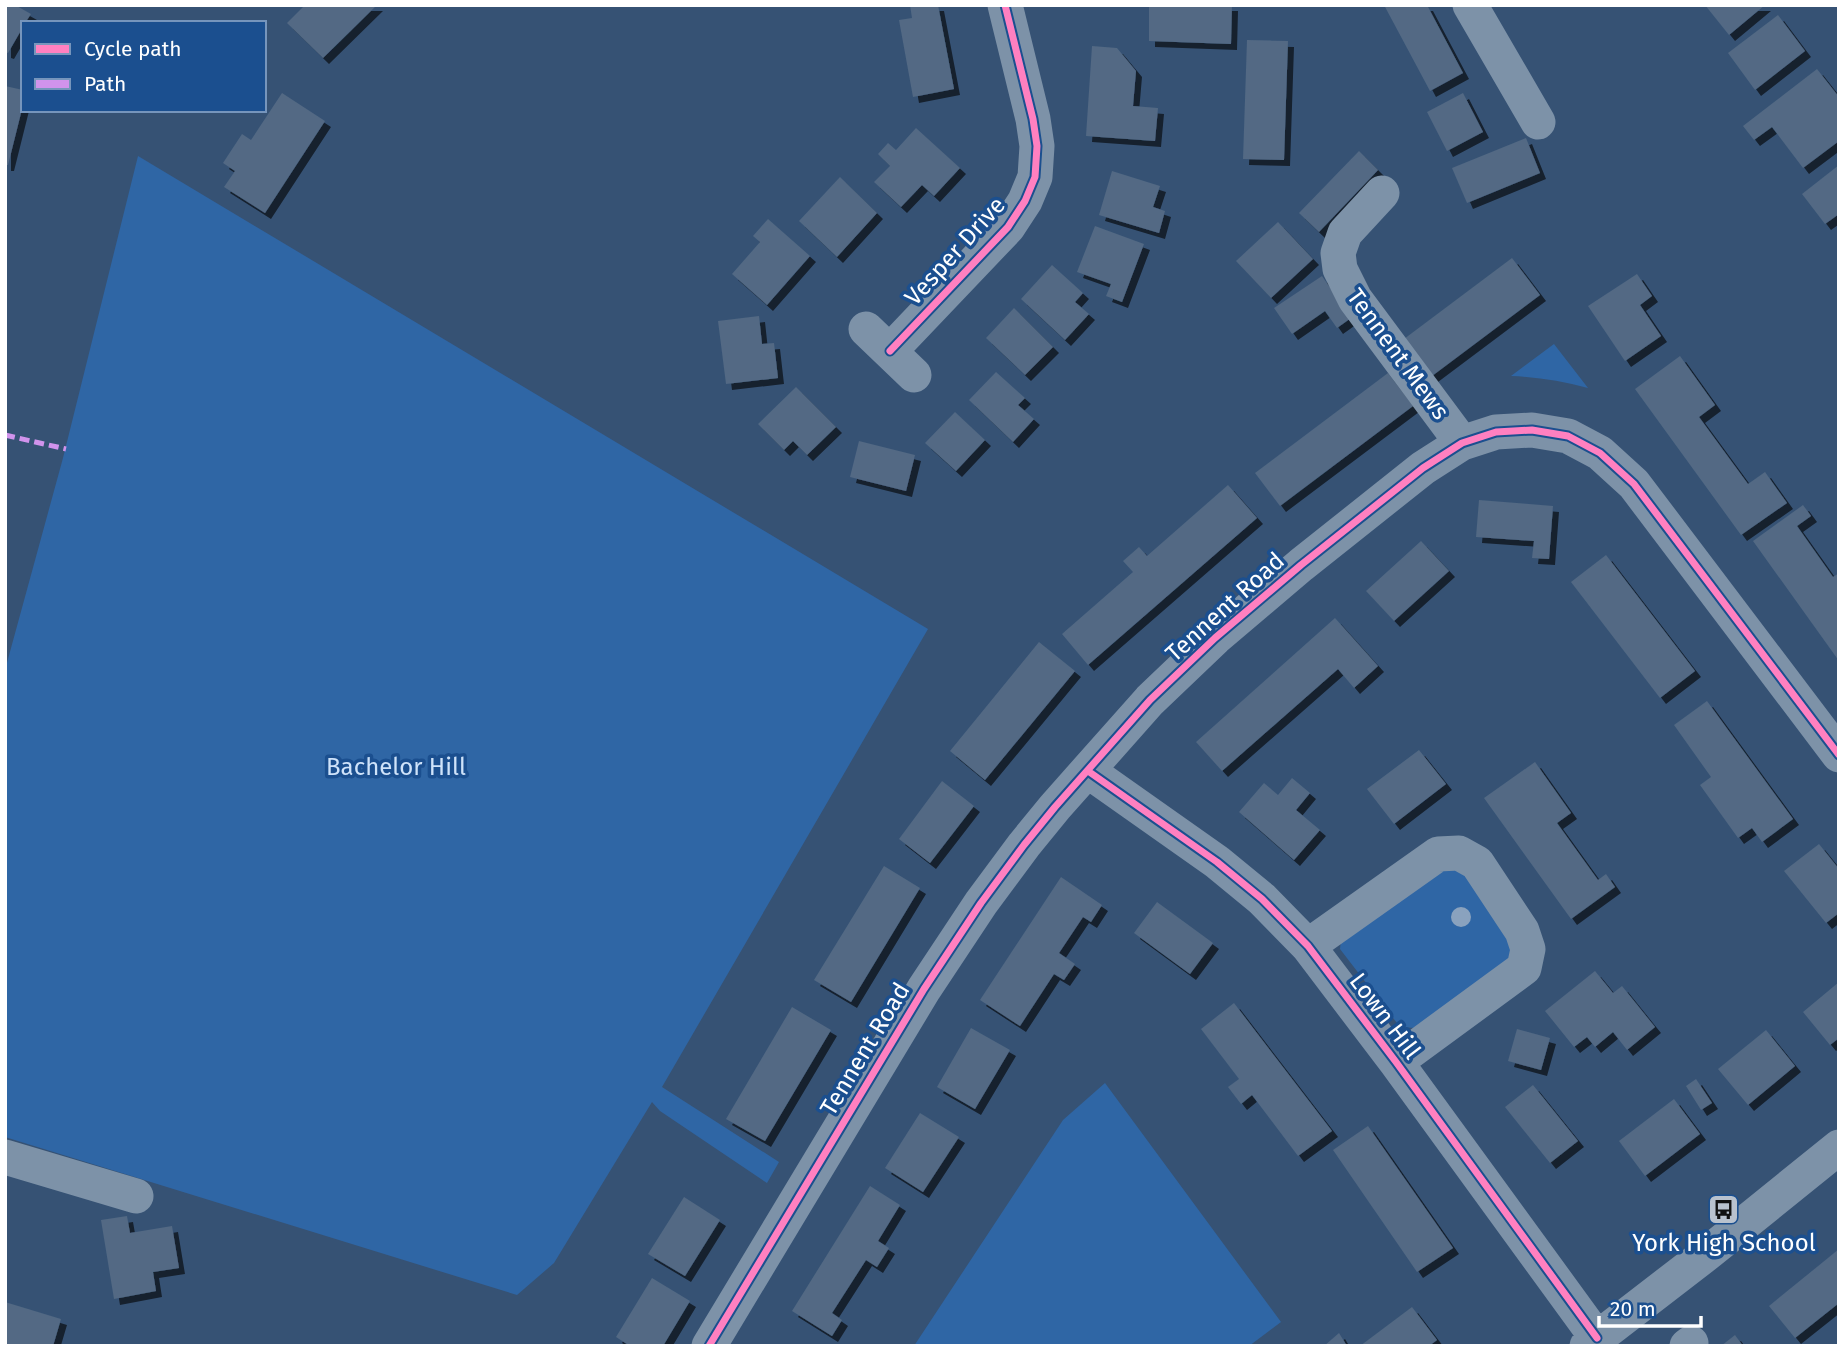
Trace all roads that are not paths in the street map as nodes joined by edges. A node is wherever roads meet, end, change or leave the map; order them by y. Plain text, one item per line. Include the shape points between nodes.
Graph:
1 (1005, 5) edge
2 (1471, 5) edge
3 (1538, 122) dead end
4 (1382, 193) dead end
5 (890, 352) dead end
6 (1462, 443) junction
7 (1839, 755) edge
8 (1087, 771) junction
9 (1308, 946) junction
10 (1396, 1062) junction
11 (1839, 1147) edge
12 (5, 1157) edge
13 (136, 1196) dead end
14 (1592, 1342) edge
15 (709, 1346) edge

1 - 5 street, Vesper Drive via 1033,119 1035,177 1008,227
2 - 3 street
4 - 6 street, Tennent Mews via 1345,233 1338,253 1340,270 1354,299
6 - 7 street, Tennent Road via 1496,432 1532,430 1568,436 1600,453 1633,484
6 - 8 street, Tennent Road via 1423,468 1215,638 1150,700
8 - 9 street, Lown Hill via 1217,862
8 - 15 street, Tennent Road via 981,902
9 - 10 street, Lown Hill
9 - 10 street, Lown Hill via 1438,854 1459,853 1477,863 1522,931 1528,949 1524,968
10 - 14 street, Lown Hill
11 - 14 street
12 - 13 street

